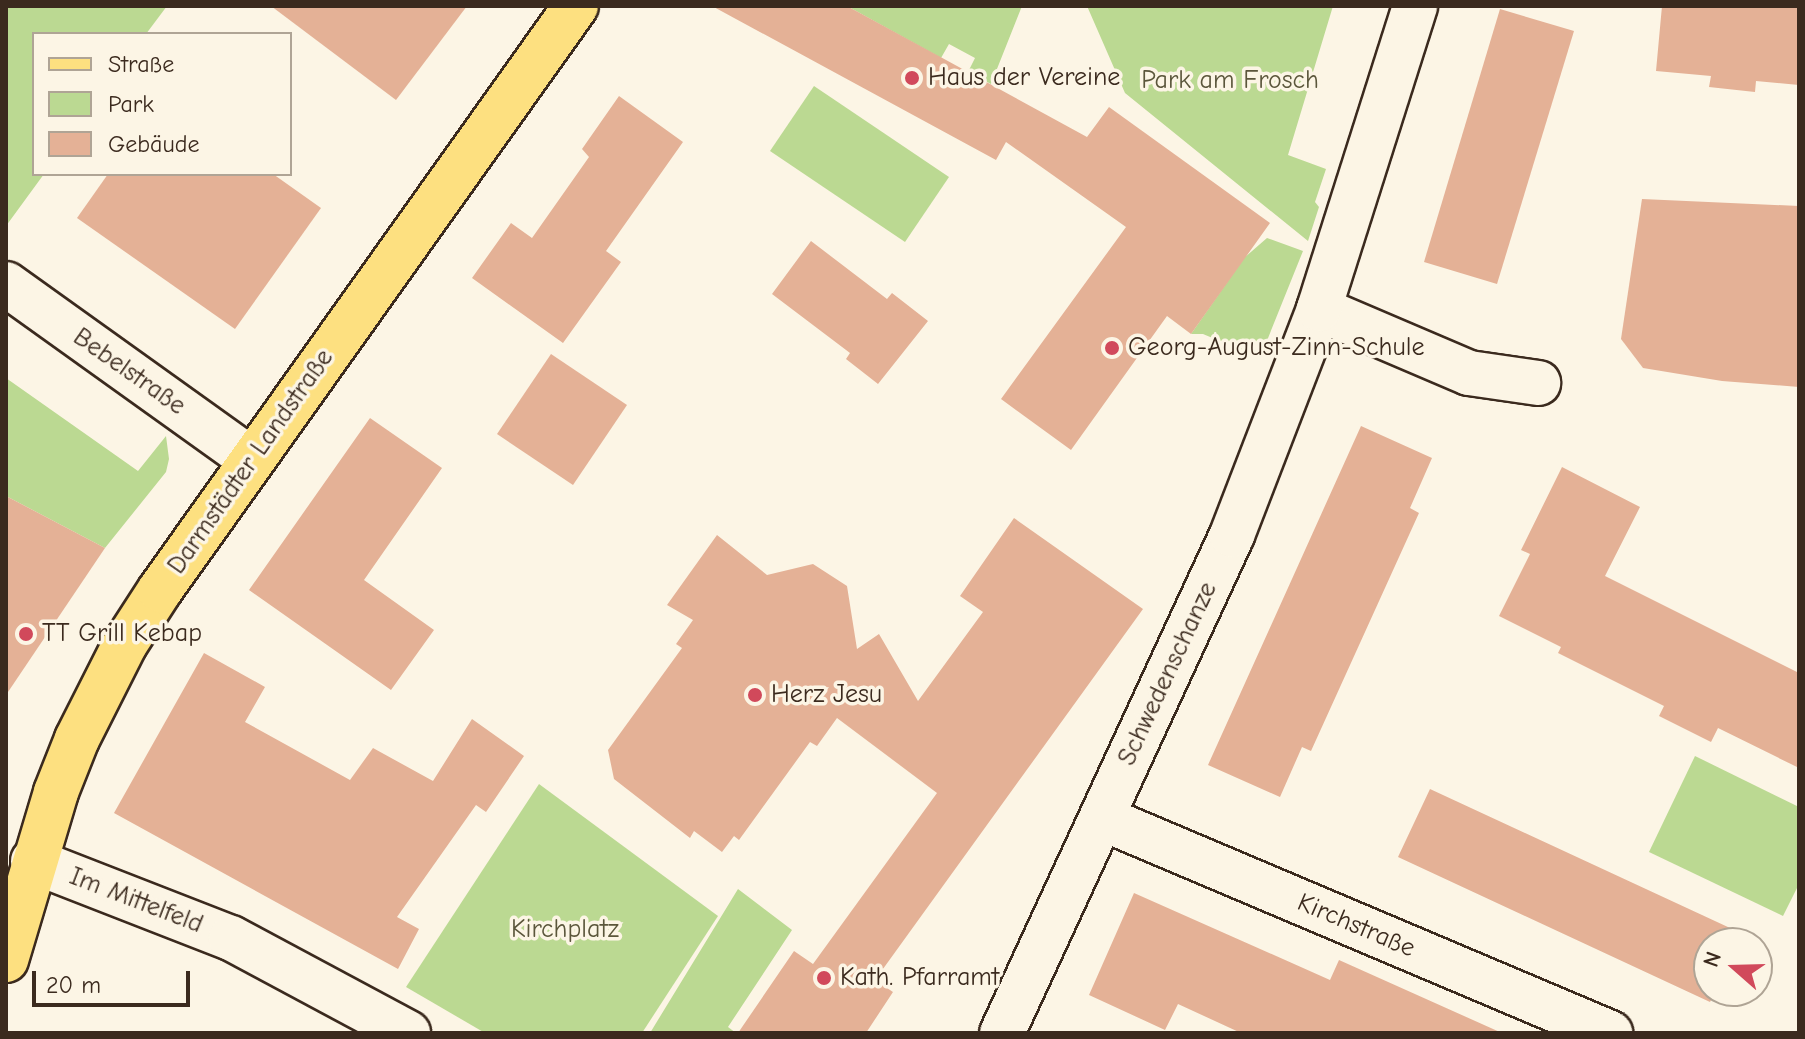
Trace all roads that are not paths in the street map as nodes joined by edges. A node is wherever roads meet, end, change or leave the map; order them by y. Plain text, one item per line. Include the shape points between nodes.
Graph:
1 (576, 6) edge
2 (1415, 6) edge
3 (8, 290) edge
4 (1319, 309) junction
5 (1538, 383) dead end
6 (252, 460) junction
7 (1102, 818) junction
8 (33, 861) junction
9 (6, 960) edge
10 (408, 1033) edge
11 (1002, 1033) edge
12 (1610, 1033) edge

1 - 6 main road, Darmstädter Landstraße
2 - 4 street, Schwedenschanze
3 - 6 street, Bebelstraße
4 - 5 street via 1469,373
4 - 7 street, Schwedenschanze via 1232,535
6 - 8 main road, Darmstädter Landstraße via 125,644 77,739
7 - 11 street, Schwedenschanze
7 - 12 street, Kirchstraße
8 - 9 main road, Darmstädter Landstraße
8 - 10 street, Im Mittelfeld via 231,938

